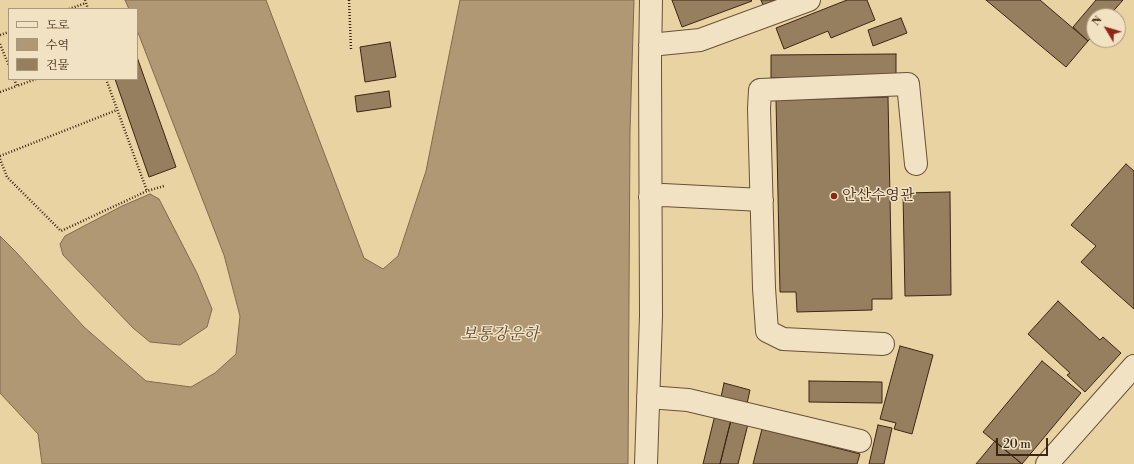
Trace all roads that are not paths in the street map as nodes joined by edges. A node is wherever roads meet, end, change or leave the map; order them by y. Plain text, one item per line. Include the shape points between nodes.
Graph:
1 (651, 0) edge
2 (809, 0) edge
3 (650, 45) junction
4 (916, 164) dead end
5 (650, 197) junction
6 (762, 200) junction
7 (883, 344) dead end
8 (1134, 366) edge
9 (648, 397) junction
10 (860, 441) dead end
11 (646, 464) edge
12 (1047, 464) edge

1 - 3 street
2 - 3 street via 700,40
3 - 5 street
4 - 6 street via 908,84 760,90
5 - 6 street via 663,195
5 - 9 street via 651,316
6 - 7 street via 767,331 783,339
8 - 12 street
9 - 10 street via 688,400
9 - 11 street

